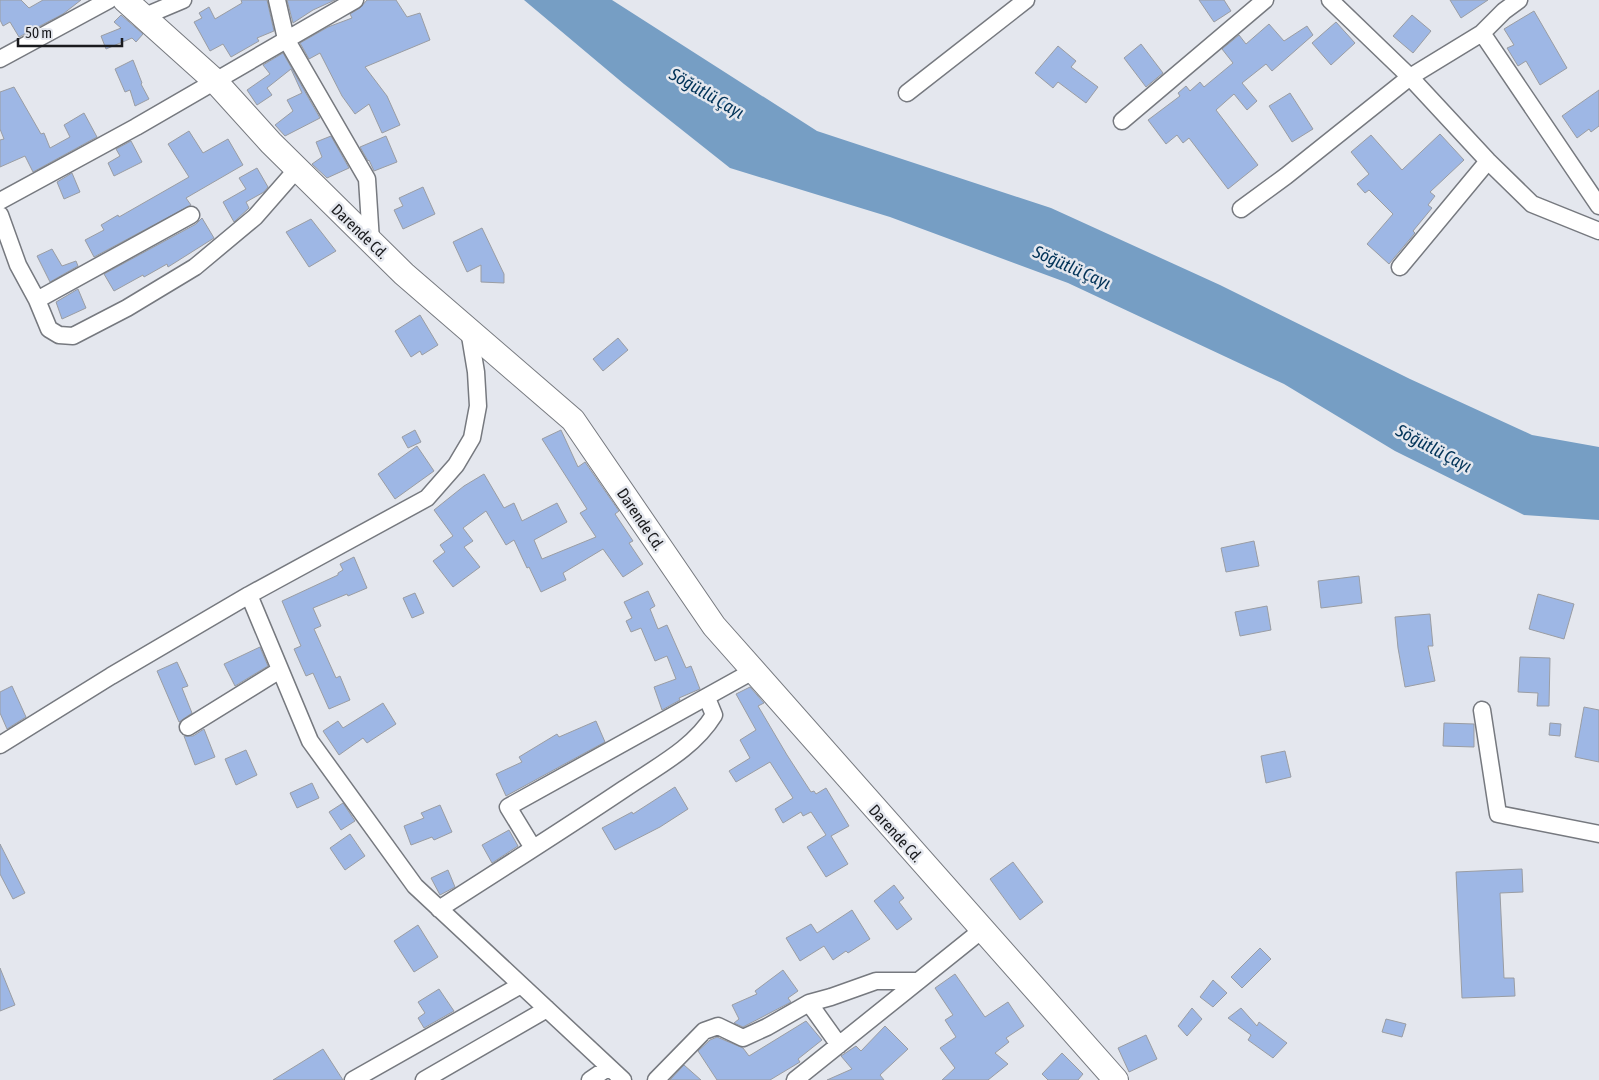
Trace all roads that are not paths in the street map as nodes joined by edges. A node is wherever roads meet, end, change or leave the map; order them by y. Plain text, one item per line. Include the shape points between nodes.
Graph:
1 (109, 0) edge
2 (125, 0) edge
3 (183, 0) edge
4 (277, 0) edge
5 (355, 0) edge
6 (1026, 0) edge
7 (1265, 0) edge
8 (1330, 0) edge
9 (1519, 0) edge
10 (145, 16) junction
11 (1482, 33) junction
12 (286, 39) junction
13 (0, 59) edge
14 (1410, 77) junction
15 (214, 80) junction
16 (907, 93) dead end
17 (1122, 121) dead end
18 (1488, 161) junction
19 (297, 169) junction
20 (0, 201) edge
21 (1599, 206) edge
22 (1241, 209) dead end
23 (191, 215) dead end
24 (0, 216) edge
25 (1599, 231) edge
26 (370, 241) junction
27 (1400, 267) dead end
28 (37, 300) junction
29 (469, 330) junction
30 (249, 595) junction
31 (280, 670) junction
32 (753, 671) junction
33 (707, 698) junction
34 (1482, 710) dead end
35 (188, 727) dead end
36 (0, 745) edge
37 (1599, 834) edge
38 (533, 848) junction
39 (439, 908) junction
40 (982, 930) junction
41 (918, 981) junction
42 (521, 985) junction
43 (809, 1003) junction
44 (547, 1009) junction
45 (839, 1045) junction
46 (609, 1067) junction
47 (353, 1080) edge
48 (424, 1080) edge
49 (590, 1080) edge
50 (623, 1080) edge
51 (656, 1080) edge
52 (795, 1080) edge
53 (1116, 1080) edge

1 - 13 street
2 - 10 street, Darende Cd.
3 - 10 street
4 - 12 street
5 - 12 street
6 - 16 street
7 - 17 street
8 - 14 street
9 - 11 street
10 - 15 street, Darende Cd.
11 - 14 street
11 - 21 street
12 - 15 street
12 - 26 street via 367,179
14 - 18 street
14 - 22 street
15 - 19 street, Darende Cd.
15 - 20 street via 136,127
18 - 25 street via 1532,204
18 - 27 street
19 - 26 street, Darende Cd.
19 - 28 street via 256,217 195,267 73,336 59,336 49,329
23 - 28 street
24 - 28 street via 18,265
26 - 29 street, Darende Cd.
29 - 30 street via 478,406 472,438 456,465 427,498
29 - 32 street, Darende Cd. via 573,420 714,626
30 - 31 street
30 - 36 street
31 - 35 street
31 - 39 street via 310,741 415,886
32 - 33 street
32 - 40 street, Darende Cd.
33 - 38 street via 714,715 688,746
33 - 38 street via 508,807
34 - 37 street via 1498,814
38 - 39 street
39 - 42 street
40 - 41 street
40 - 53 street, Darende Cd.
41 - 43 street via 876,981
41 - 45 street
42 - 44 street
42 - 47 street
43 - 45 street
43 - 51 street via 744,1038 718,1026 704,1031
44 - 46 street
44 - 48 street
45 - 52 street
46 - 49 street
46 - 50 street

